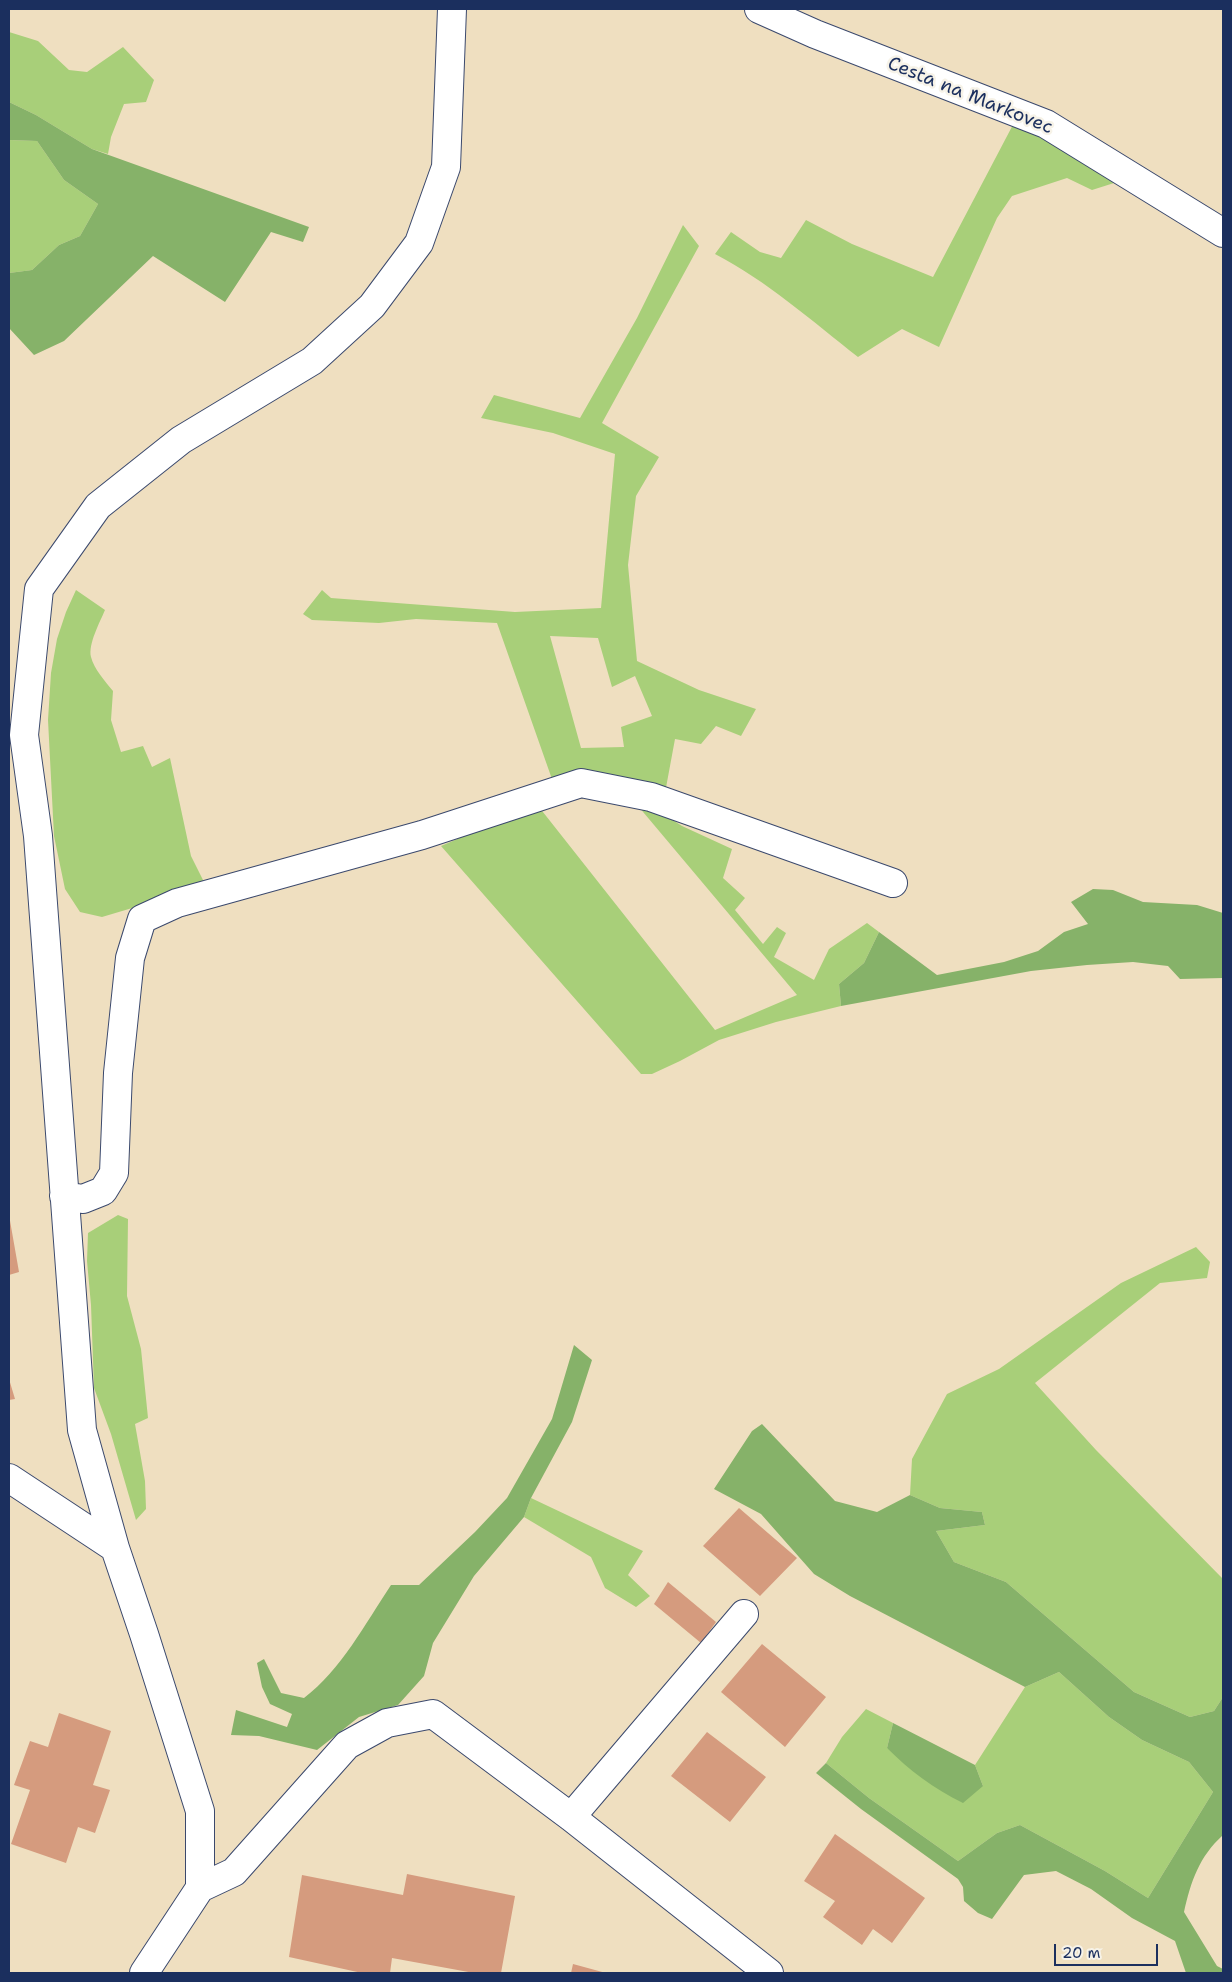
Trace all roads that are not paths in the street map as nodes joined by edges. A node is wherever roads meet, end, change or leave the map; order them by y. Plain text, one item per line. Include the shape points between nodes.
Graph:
1 (452, 9) edge
2 (759, 9) edge
3 (1223, 233) edge
4 (893, 883) dead end
5 (64, 1196) junction
6 (9, 1478) edge
7 (115, 1548) junction
8 (744, 1614) dead end
9 (572, 1817) junction
10 (200, 1888) junction
11 (144, 1973) edge
12 (769, 1973) edge

1 - 5 street via 446,167 419,243 372,306 312,361 181,440 98,506 39,589 24,735 38,836
2 - 3 street, Cesta na Markovec via 1046,124
4 - 5 street via 651,797 581,783 422,835 177,903 142,919 130,958 118,1073 114,1173 103,1191 83,1199
5 - 7 street via 82,1430
6 - 7 street
7 - 10 street via 200,1811
8 - 9 street
9 - 10 street via 433,1714 387,1723 347,1745 234,1872
9 - 12 street
10 - 11 street

